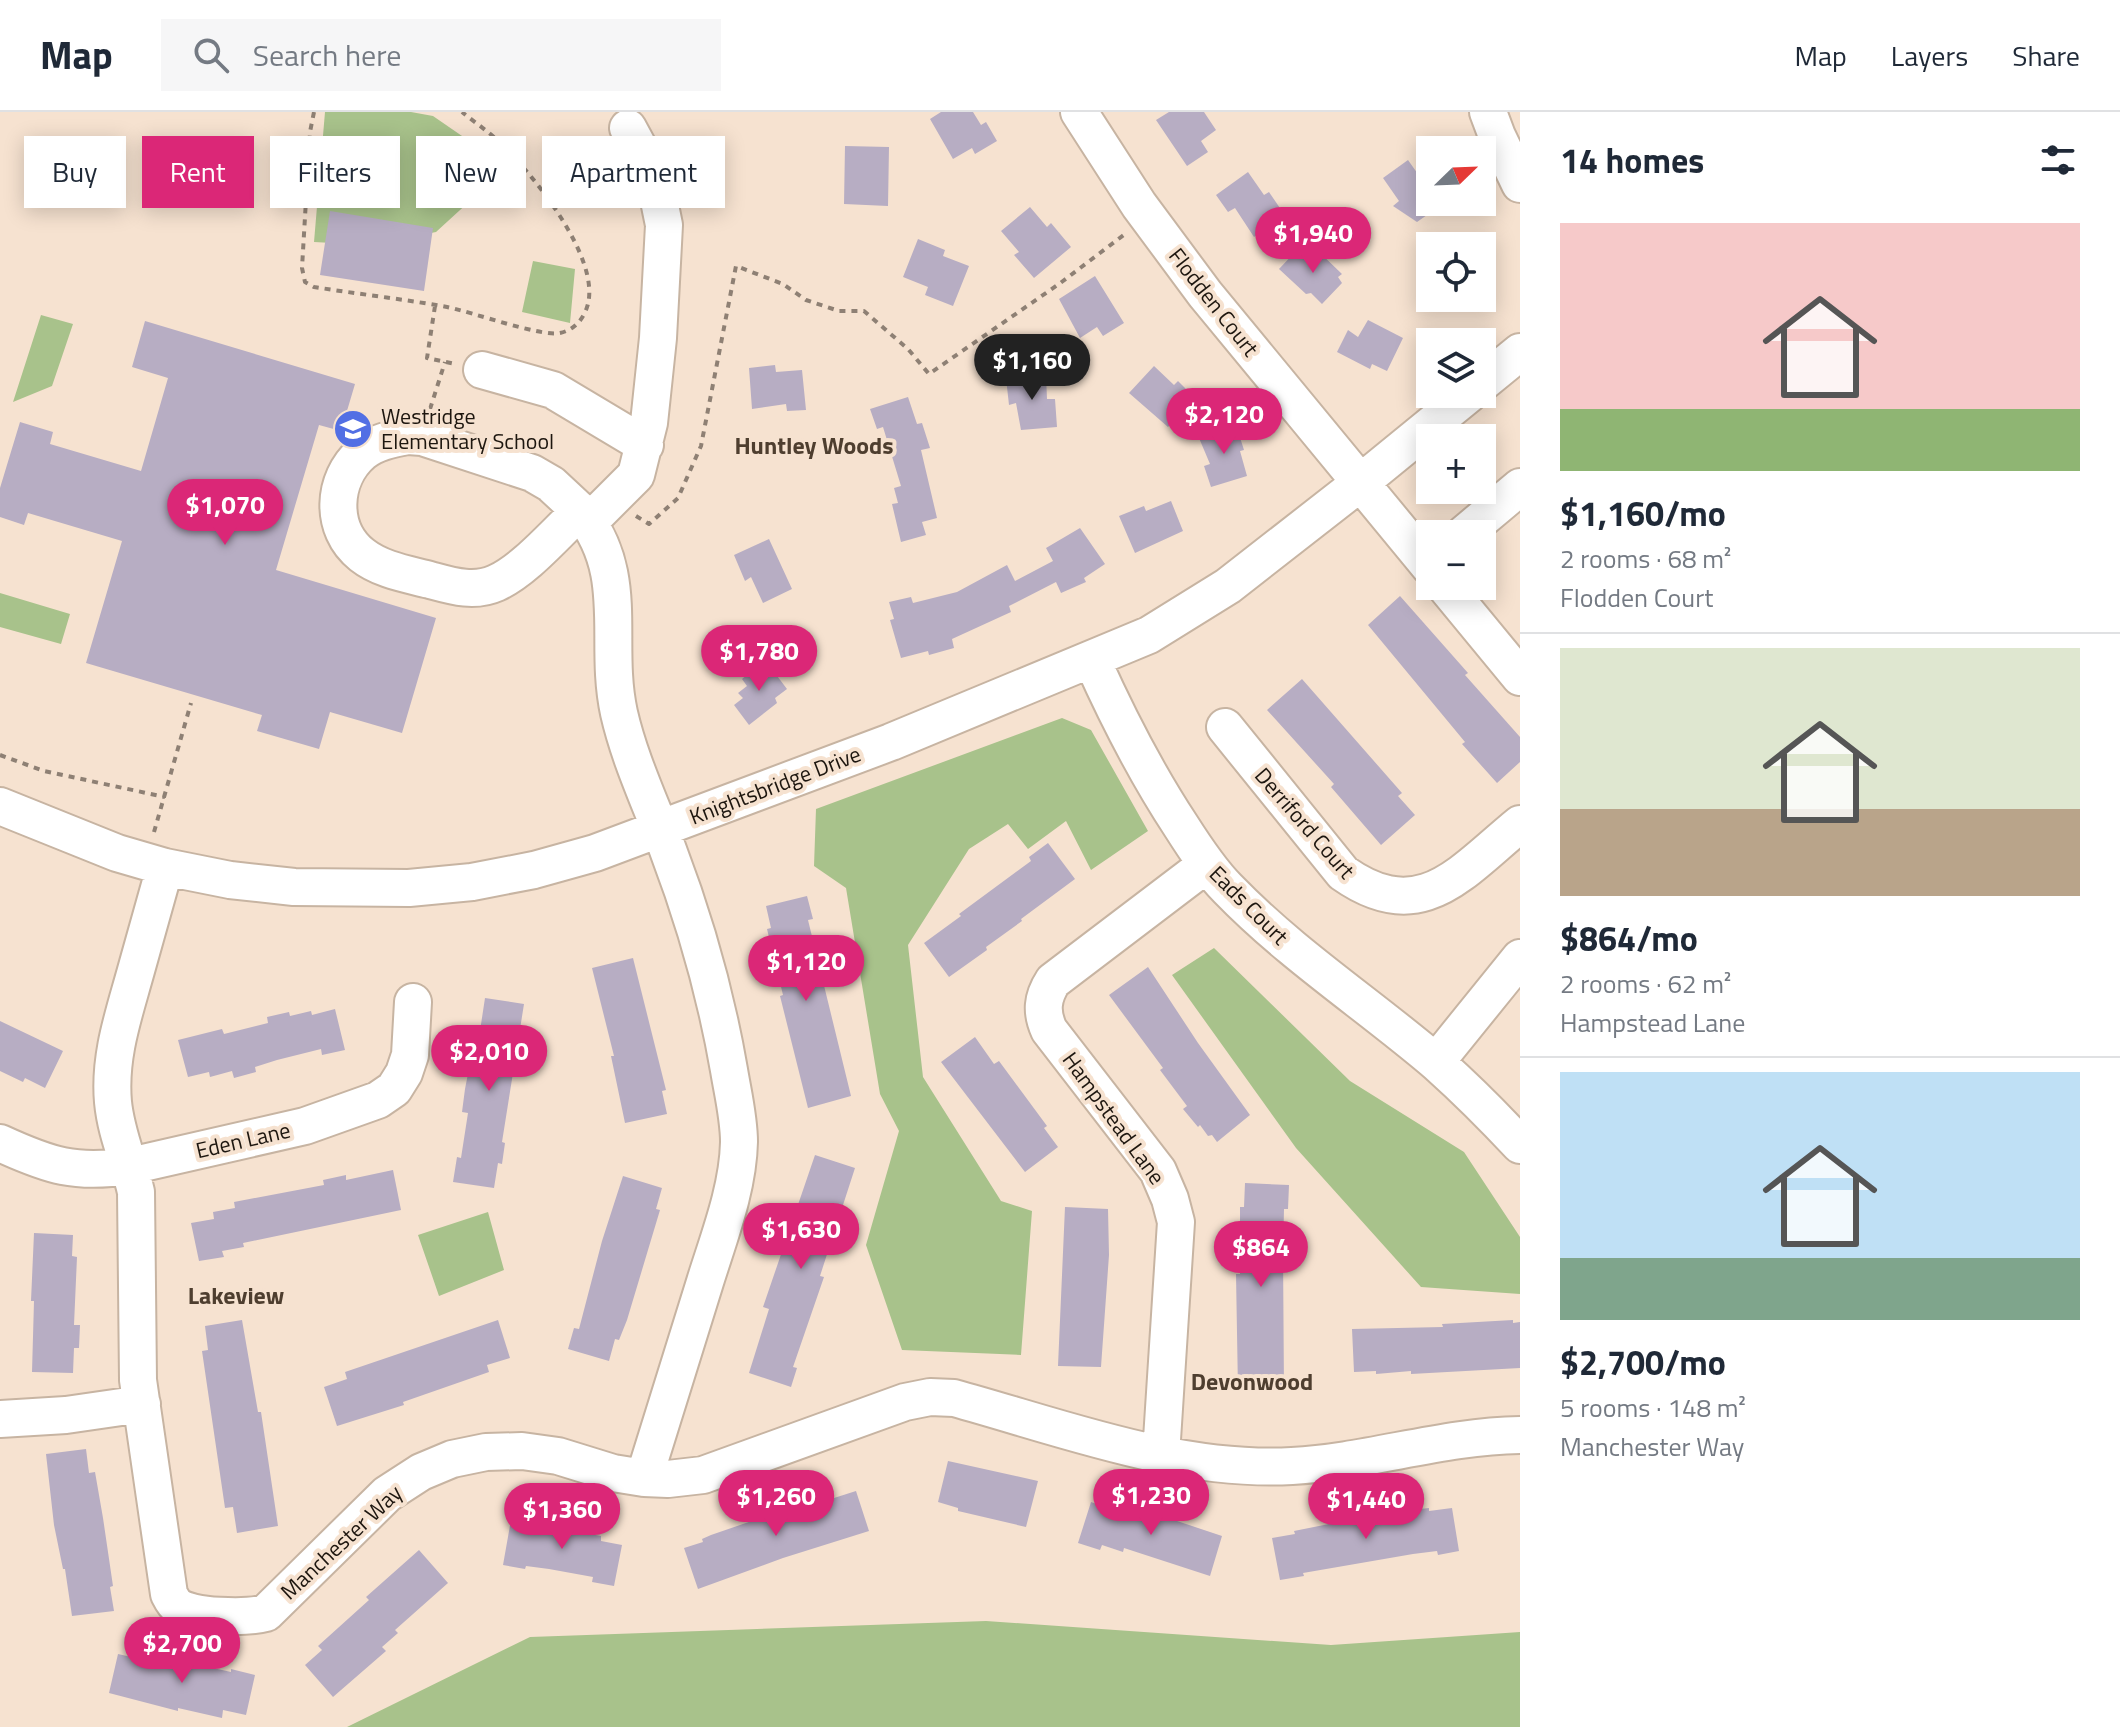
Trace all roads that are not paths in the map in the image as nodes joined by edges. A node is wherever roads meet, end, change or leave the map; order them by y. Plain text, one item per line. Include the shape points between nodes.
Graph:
1 (1079, 112) edge
2 (1488, 112) edge
3 (628, 128) dead end
4 (1520, 184) edge
5 (1520, 352) edge
6 (482, 370) road end
7 (1496, 372) edge
8 (1452, 408) edge
9 (645, 445) junction
10 (1360, 483) junction
11 (1520, 487) edge
12 (593, 511) junction
13 (1481, 520) edge
14 (1416, 550) edge
15 (1457, 600) edge
16 (1092, 660) junction
17 (1520, 677) edge
18 (1225, 727) dead end
19 (0, 806) edge
20 (1520, 824) edge
21 (660, 829) junction
22 (1207, 864) junction
23 (165, 867) junction
24 (1520, 958) edge
25 (413, 1002) dead end
26 (1436, 1062) junction
27 (0, 1143) edge
28 (1520, 1145) edge
29 (130, 1166) junction
30 (142, 1404) junction
31 (0, 1419) edge
32 (1520, 1435) edge
33 (1161, 1455) junction
34 (644, 1478) junction

1 - 10 street, Flodden Court via 1205,294
2 - 4 street
3 - 9 street via 654,176 664,225
5 - 7 street
6 - 9 street via 553,390
8 - 10 street, Knightsbridge Drive
9 - 12 street via 636,475
10 - 14 street, Flodden Court
10 - 16 street, Knightsbridge Drive via 1199,606
11 - 13 street
12 - 12 street via 532,473 408,436 363,452 347,470 338,507 341,527 371,562 474,588 515,571
12 - 21 street via 613,588 619,712 634,767
15 - 17 street, Flodden Court
16 - 21 street, Knightsbridge Drive
16 - 22 street, Eads Court via 1154,785
18 - 20 street, Derriford Court via 1343,873 1378,893 1400,897 1444,886
19 - 23 street, Knightsbridge Drive
21 - 23 street, Knightsbridge Drive via 534,870 409,888 294,887
21 - 34 street via 703,953 739,1139 737,1169 718,1238
22 - 26 street, Eads Court via 1303,957
22 - 33 street, Hampstead Lane via 1053,981 1043,1003 1049,1030 1158,1171 1170,1199 1176,1222
23 - 29 street, Manchester Way via 113,1064 117,1127
24 - 26 street
25 - 29 street, Eden Lane via 404,1073 378,1100 305,1126
26 - 28 street, Eads Court
27 - 29 street, Eden Lane via 71,1169
29 - 30 street, Manchester Way via 136,1192
30 - 31 street
30 - 34 street, Manchester Way via 169,1594 186,1611 250,1617 266,1613 387,1494 452,1459 522,1451
32 - 33 street, Manchester Way via 1295,1466 1245,1467
33 - 34 street, Manchester Way via 954,1398 930,1397 703,1475

